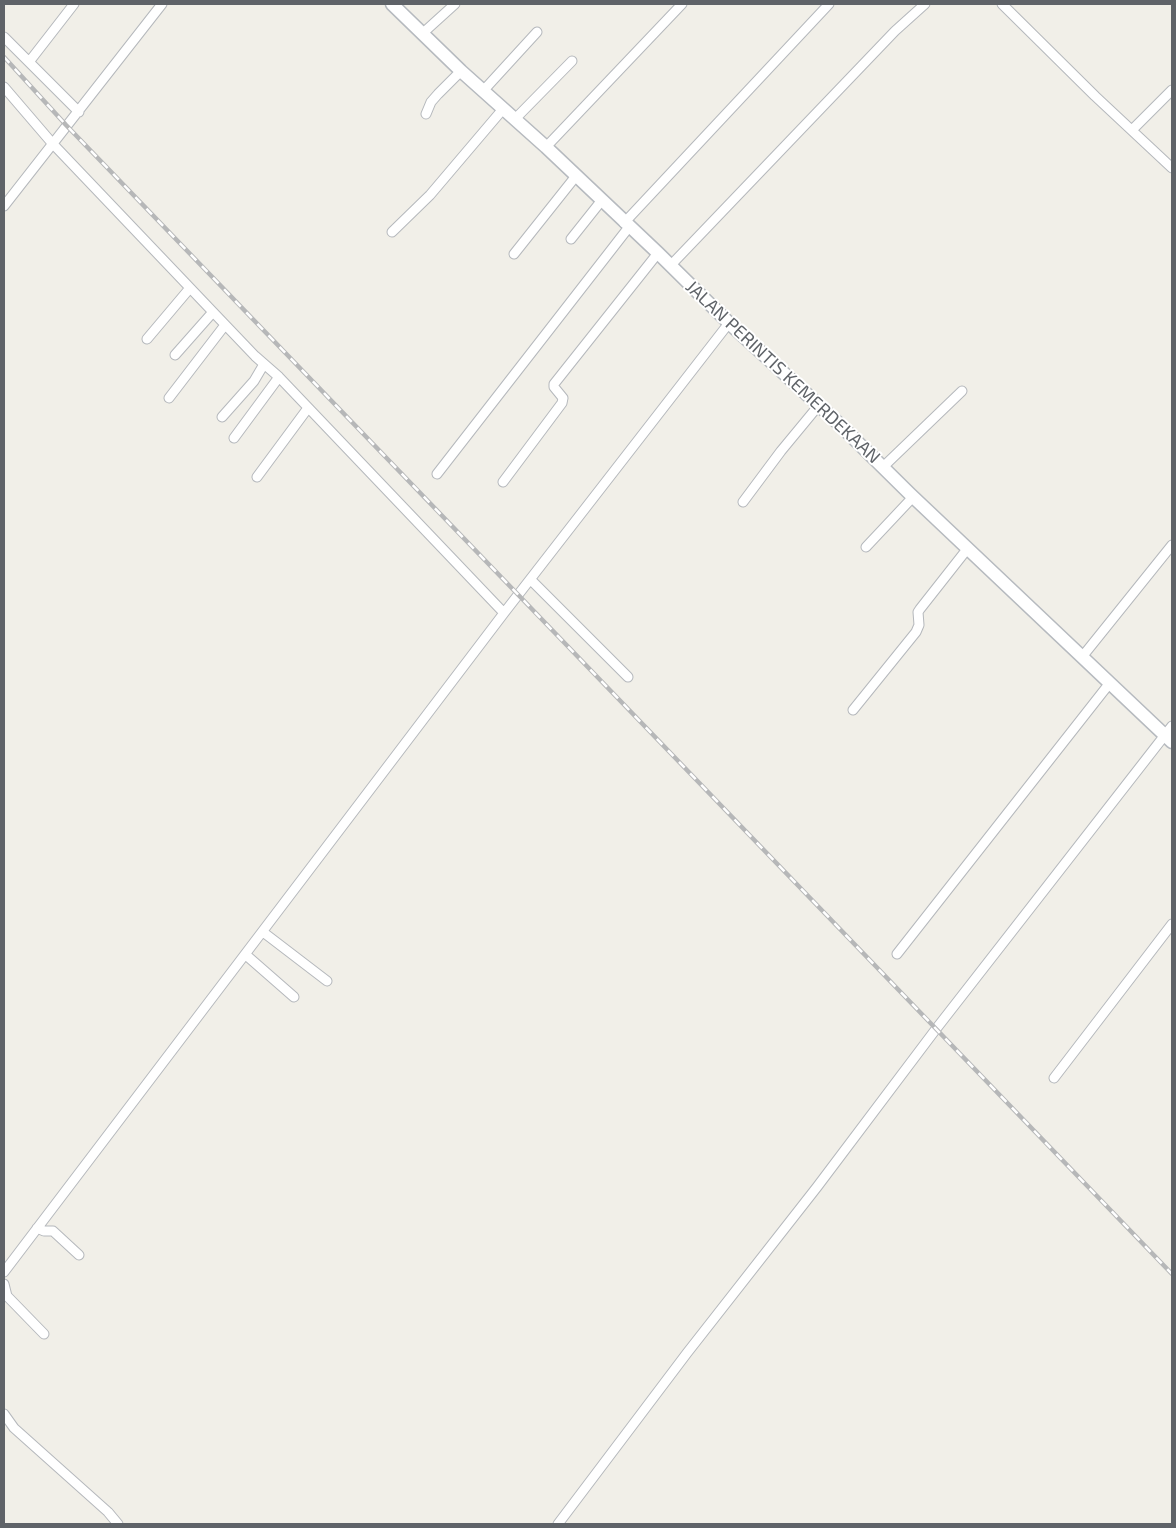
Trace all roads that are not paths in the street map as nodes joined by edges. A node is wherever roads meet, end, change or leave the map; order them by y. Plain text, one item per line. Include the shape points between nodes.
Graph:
1 (74, 4) edge
2 (162, 4) edge
3 (392, 4) edge
4 (455, 4) edge
5 (682, 4) edge
6 (829, 4) edge
7 (925, 4) edge
8 (1002, 4) edge
9 (423, 32) junction
10 (537, 32) dead end
11 (4, 37) edge
12 (572, 61) dead end
13 (30, 62) junction
14 (461, 71) junction
15 (4, 88) edge
16 (1172, 90) edge
17 (483, 91) junction
18 (503, 109) junction
19 (79, 112) junction
20 (426, 114) dead end
21 (515, 119) junction
22 (1132, 130) junction
23 (52, 143) junction
24 (546, 147) junction
25 (1172, 168) edge
26 (576, 176) junction
27 (602, 200) junction
28 (4, 206) edge
29 (627, 225) junction
30 (392, 232) dead end
31 (571, 239) dead end
32 (658, 253) junction
33 (514, 254) dead end
34 (670, 265) junction
35 (190, 288) junction
36 (213, 312) junction
37 (730, 323) junction
38 (225, 325) junction
39 (147, 340) dead end
40 (175, 355) dead end
41 (264, 364) junction
42 (279, 377) junction
43 (962, 390) dead end
44 (169, 398) dead end
45 (819, 406) junction
46 (308, 408) junction
47 (222, 417) dead end
48 (234, 438) dead end
49 (883, 467) junction
50 (437, 474) dead end
51 (257, 477) dead end
52 (503, 482) dead end
53 (913, 497) junction
54 (743, 502) dead end
55 (1172, 545) edge
56 (866, 547) dead end
57 (968, 548) junction
58 (531, 580) junction
59 (504, 613) junction
60 (1082, 657) junction
61 (628, 678) dead end
62 (1109, 684) junction
63 (853, 710) dead end
64 (1170, 734) edge
65 (1172, 924) edge
66 (263, 932) junction
67 (897, 954) dead end
68 (246, 955) junction
69 (327, 981) dead end
70 (294, 996) dead end
71 (1054, 1078) dead end
72 (37, 1228) junction
73 (79, 1255) dead end
74 (4, 1272) edge
75 (4, 1284) edge
76 (44, 1334) dead end
77 (4, 1414) edge
78 (118, 1524) edge
79 (558, 1524) edge

1 - 13 street
2 - 19 street
3 - 9 street, JALAN PERINTIS KEMERDEKAAN
4 - 9 street
5 - 24 street
6 - 29 street
7 - 34 street
8 - 22 street
9 - 14 street, JALAN PERINTIS KEMERDEKAAN
10 - 17 street
11 - 13 street
12 - 21 street
13 - 19 street
14 - 17 street, JALAN PERINTIS KEMERDEKAAN
14 - 20 street via 431,102
15 - 23 street
16 - 22 street
17 - 18 street, JALAN PERINTIS KEMERDEKAAN
18 - 21 street, JALAN PERINTIS KEMERDEKAAN
18 - 30 street via 430,195
19 - 23 street
21 - 24 street, JALAN PERINTIS KEMERDEKAAN
22 - 25 street
23 - 28 street
23 - 35 street
24 - 26 street, JALAN PERINTIS KEMERDEKAAN
26 - 27 street, JALAN PERINTIS KEMERDEKAAN
26 - 33 street
27 - 29 street, JALAN PERINTIS KEMERDEKAAN
27 - 31 street
29 - 32 street, JALAN PERINTIS KEMERDEKAAN
29 - 50 street
32 - 34 street, JALAN PERINTIS KEMERDEKAAN
32 - 52 street via 554,384 562,403
34 - 37 street, JALAN PERINTIS KEMERDEKAAN
35 - 36 street
35 - 39 street
36 - 38 street
36 - 40 street
37 - 45 street, JALAN PERINTIS KEMERDEKAAN
37 - 58 street
38 - 41 street
38 - 44 street
41 - 42 street
41 - 47 street via 254,381
42 - 46 street
42 - 48 street
43 - 49 street
45 - 49 street, JALAN PERINTIS KEMERDEKAAN
45 - 54 street
46 - 51 street
46 - 59 street
49 - 53 street, JALAN PERINTIS KEMERDEKAAN
53 - 56 street
53 - 57 street, JALAN PERINTIS KEMERDEKAAN
55 - 60 street
57 - 60 street, JALAN PERINTIS KEMERDEKAAN
57 - 63 street via 920,608 916,632
58 - 59 street
58 - 61 street
59 - 66 street
60 - 62 street, JALAN PERINTIS KEMERDEKAAN
62 - 64 street, JALAN PERINTIS KEMERDEKAAN
62 - 67 street
64 - 79 street via 936,1029
65 - 71 street
66 - 68 street
66 - 69 street
68 - 70 street
68 - 72 street
72 - 73 street via 53,1231
72 - 74 street
75 - 76 street via 7,1296
77 - 78 street via 14,1428

